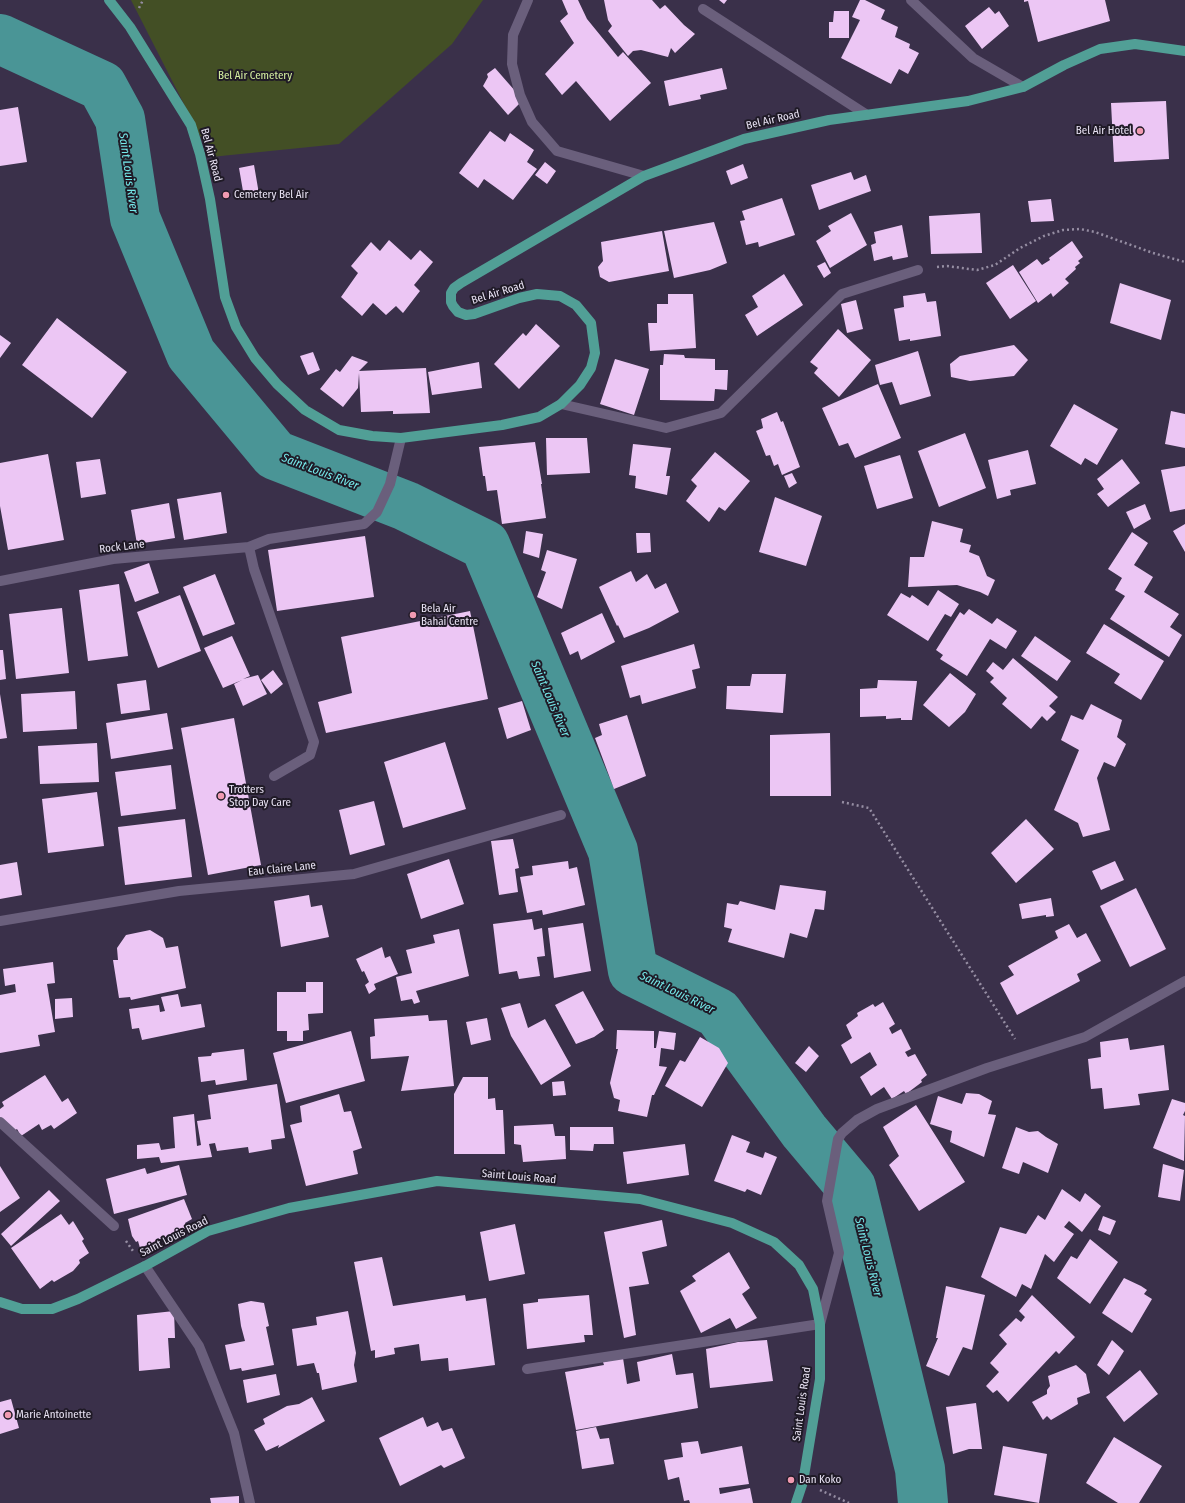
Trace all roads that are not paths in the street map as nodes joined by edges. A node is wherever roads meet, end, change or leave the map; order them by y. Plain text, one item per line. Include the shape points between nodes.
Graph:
1 (109, 0) edge
2 (528, 0) edge
3 (911, 0) edge
4 (703, 9) dead end
5 (1185, 51) edge
6 (1023, 87) junction
7 (867, 115) junction
8 (644, 176) junction
9 (918, 270) road end
10 (561, 404) junction
11 (401, 438) junction
12 (249, 547) junction
13 (0, 581) edge
14 (274, 776) dead end
15 (561, 815) dead end
16 (0, 920) edge
17 (1185, 981) edge
18 (0, 1122) edge
19 (114, 1226) road end
20 (145, 1266) junction
21 (0, 1302) edge
22 (820, 1324) junction
23 (527, 1369) dead end
24 (250, 1503) edge
25 (796, 1503) edge

1 - 11 main road, Bel Air Road via 130,27 190,125 200,154 210,199 225,297 236,327 254,358 305,410 338,430
2 - 8 street via 513,35 512,64 520,95 532,122 557,152
3 - 6 street via 973,58
4 - 7 street
5 - 6 main road, Bel Air Road via 1135,44 1100,49
6 - 7 main road, Bel Air Road via 968,101
7 - 8 main road, Bel Air Road via 829,120 744,139
8 - 10 main road, Bel Air Road via 461,283 451,293 453,306 458,312 466,314 474,314 537,294 560,296 576,305 591,323 595,353 591,368 580,385
9 - 10 street via 842,294 721,413 666,428
10 - 11 main road, Bel Air Road via 539,417 510,424
11 - 12 street, Rock Lane via 390,484 377,512 364,524 269,539
12 - 13 street, Rock Lane via 113,559
12 - 14 street via 254,570 314,742 310,755
15 - 16 street, Eau Claire Lane via 354,874 179,891
17 - 22 street via 1085,1037 987,1068 877,1108 842,1132 838,1139 827,1201 838,1253
18 - 19 street
20 - 21 main road, Saint Louis Road via 52,1309 22,1308
20 - 22 main road, Saint Louis Road via 208,1231 282,1210 437,1182 640,1199 732,1223 774,1242 799,1265 813,1289
20 - 24 street via 199,1346 234,1433
22 - 23 street
22 - 25 main road, Saint Louis Road via 820,1379 803,1482

